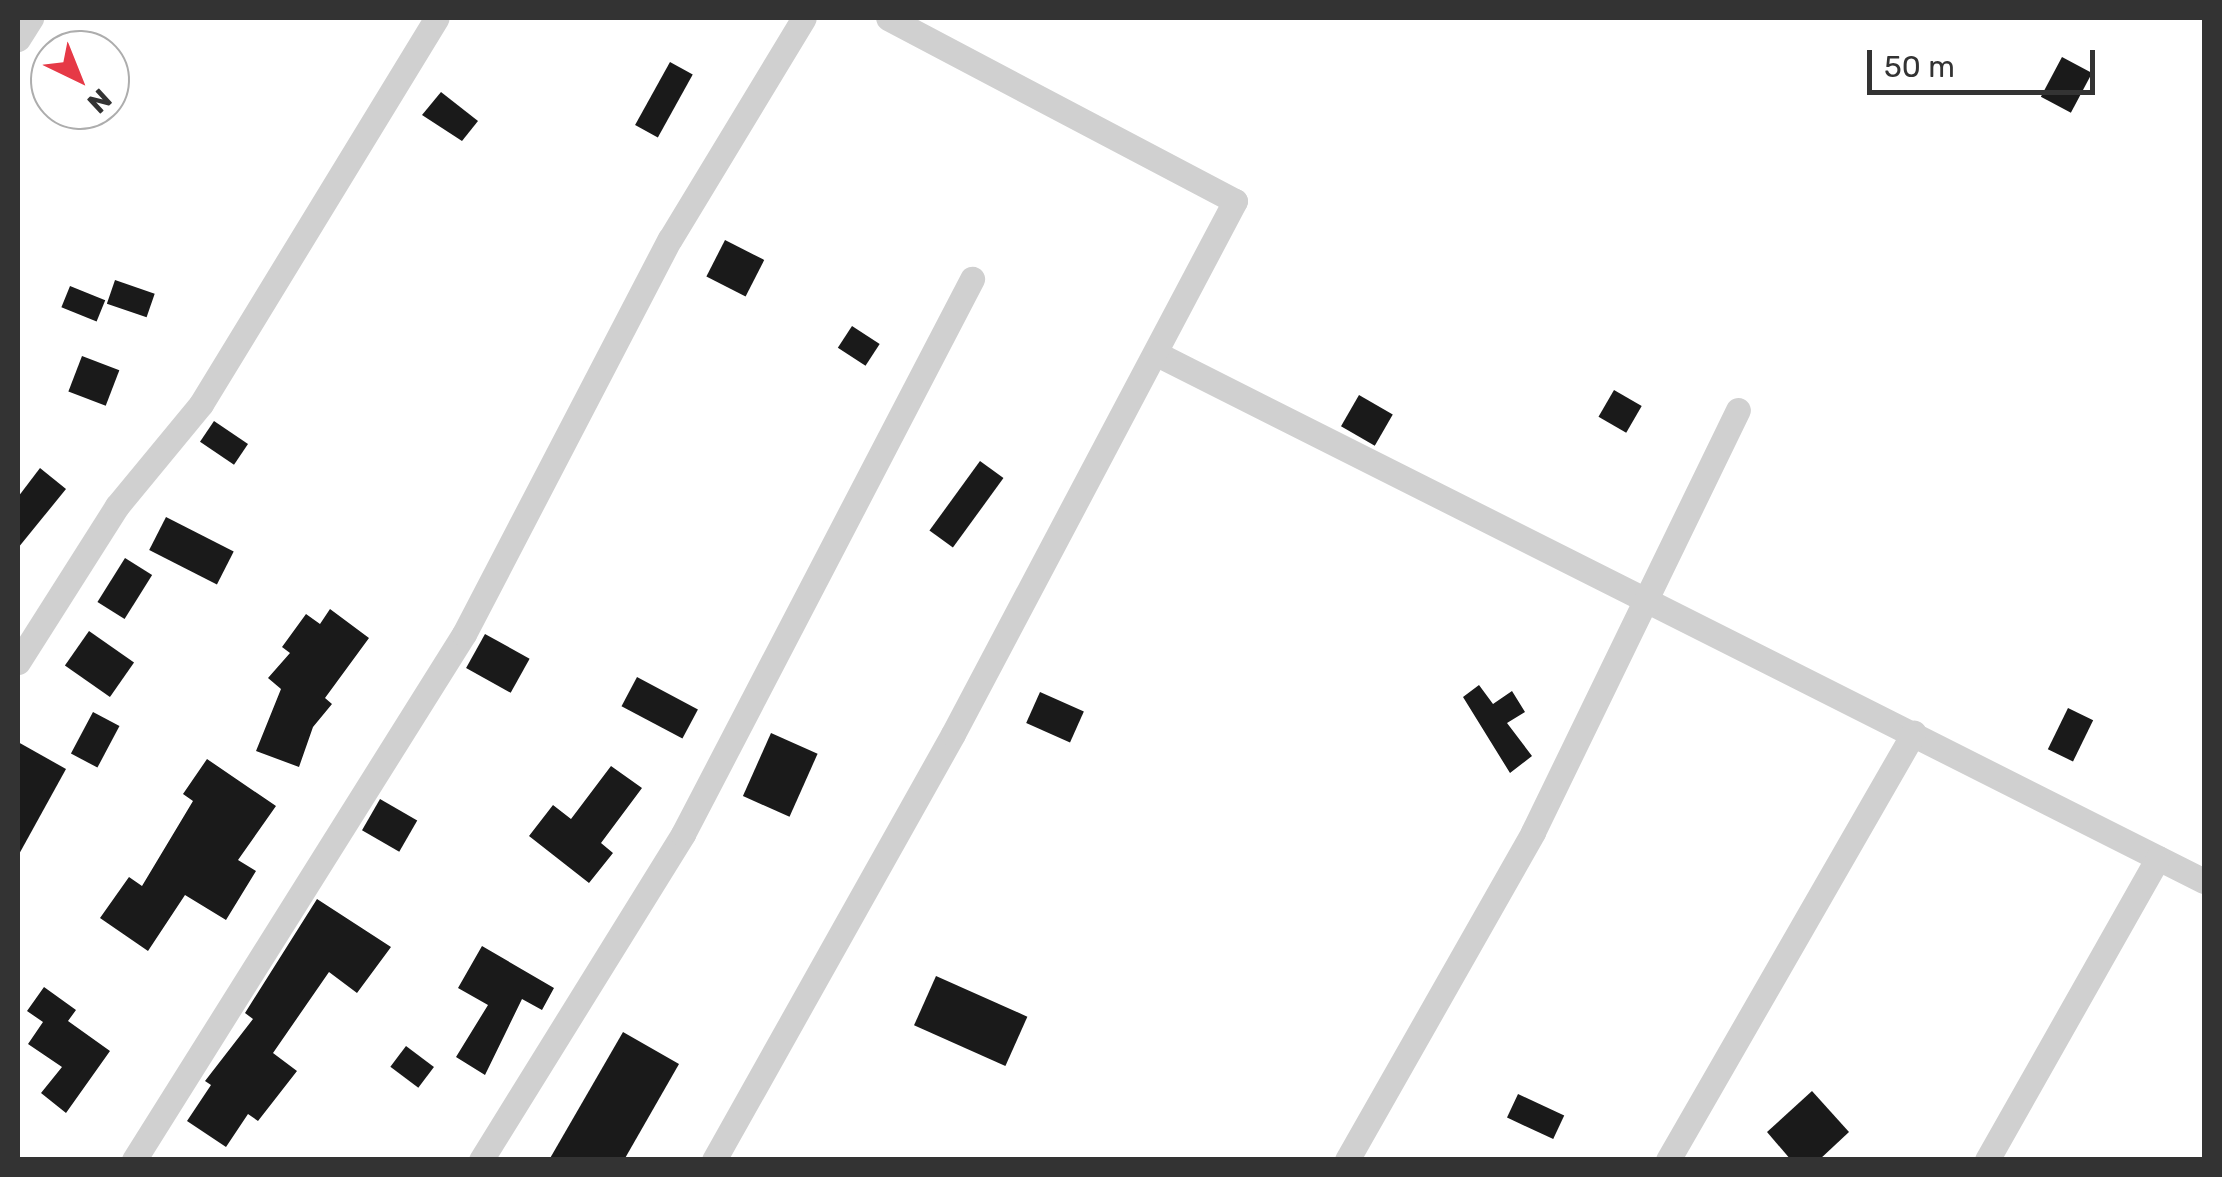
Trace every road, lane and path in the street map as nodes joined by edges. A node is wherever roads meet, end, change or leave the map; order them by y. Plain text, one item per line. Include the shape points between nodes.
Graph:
1 (31, 18) edge
2 (438, 18) edge
3 (804, 18) edge
4 (888, 18) edge
5 (18, 39) edge
6 (972, 279) dead end
7 (1157, 354) junction
8 (1738, 410) dead end
9 (1648, 600) junction
10 (18, 662) edge
11 (1914, 734) junction
12 (2158, 858) junction
13 (2204, 881) edge
14 (134, 1160) edge
15 (481, 1160) edge
16 (714, 1160) edge
17 (1347, 1160) edge
18 (1668, 1160) edge
19 (1988, 1160) edge

1 - 5 street
2 - 10 street via 201,404 117,506
3 - 14 street via 670,239 464,634
4 - 7 street via 1235,201
6 - 15 street via 683,834
7 - 9 street
7 - 16 street
8 - 9 street
9 - 11 street
9 - 17 street via 1562,761 1534,832
11 - 12 street
11 - 18 street
12 - 13 street
12 - 19 street

